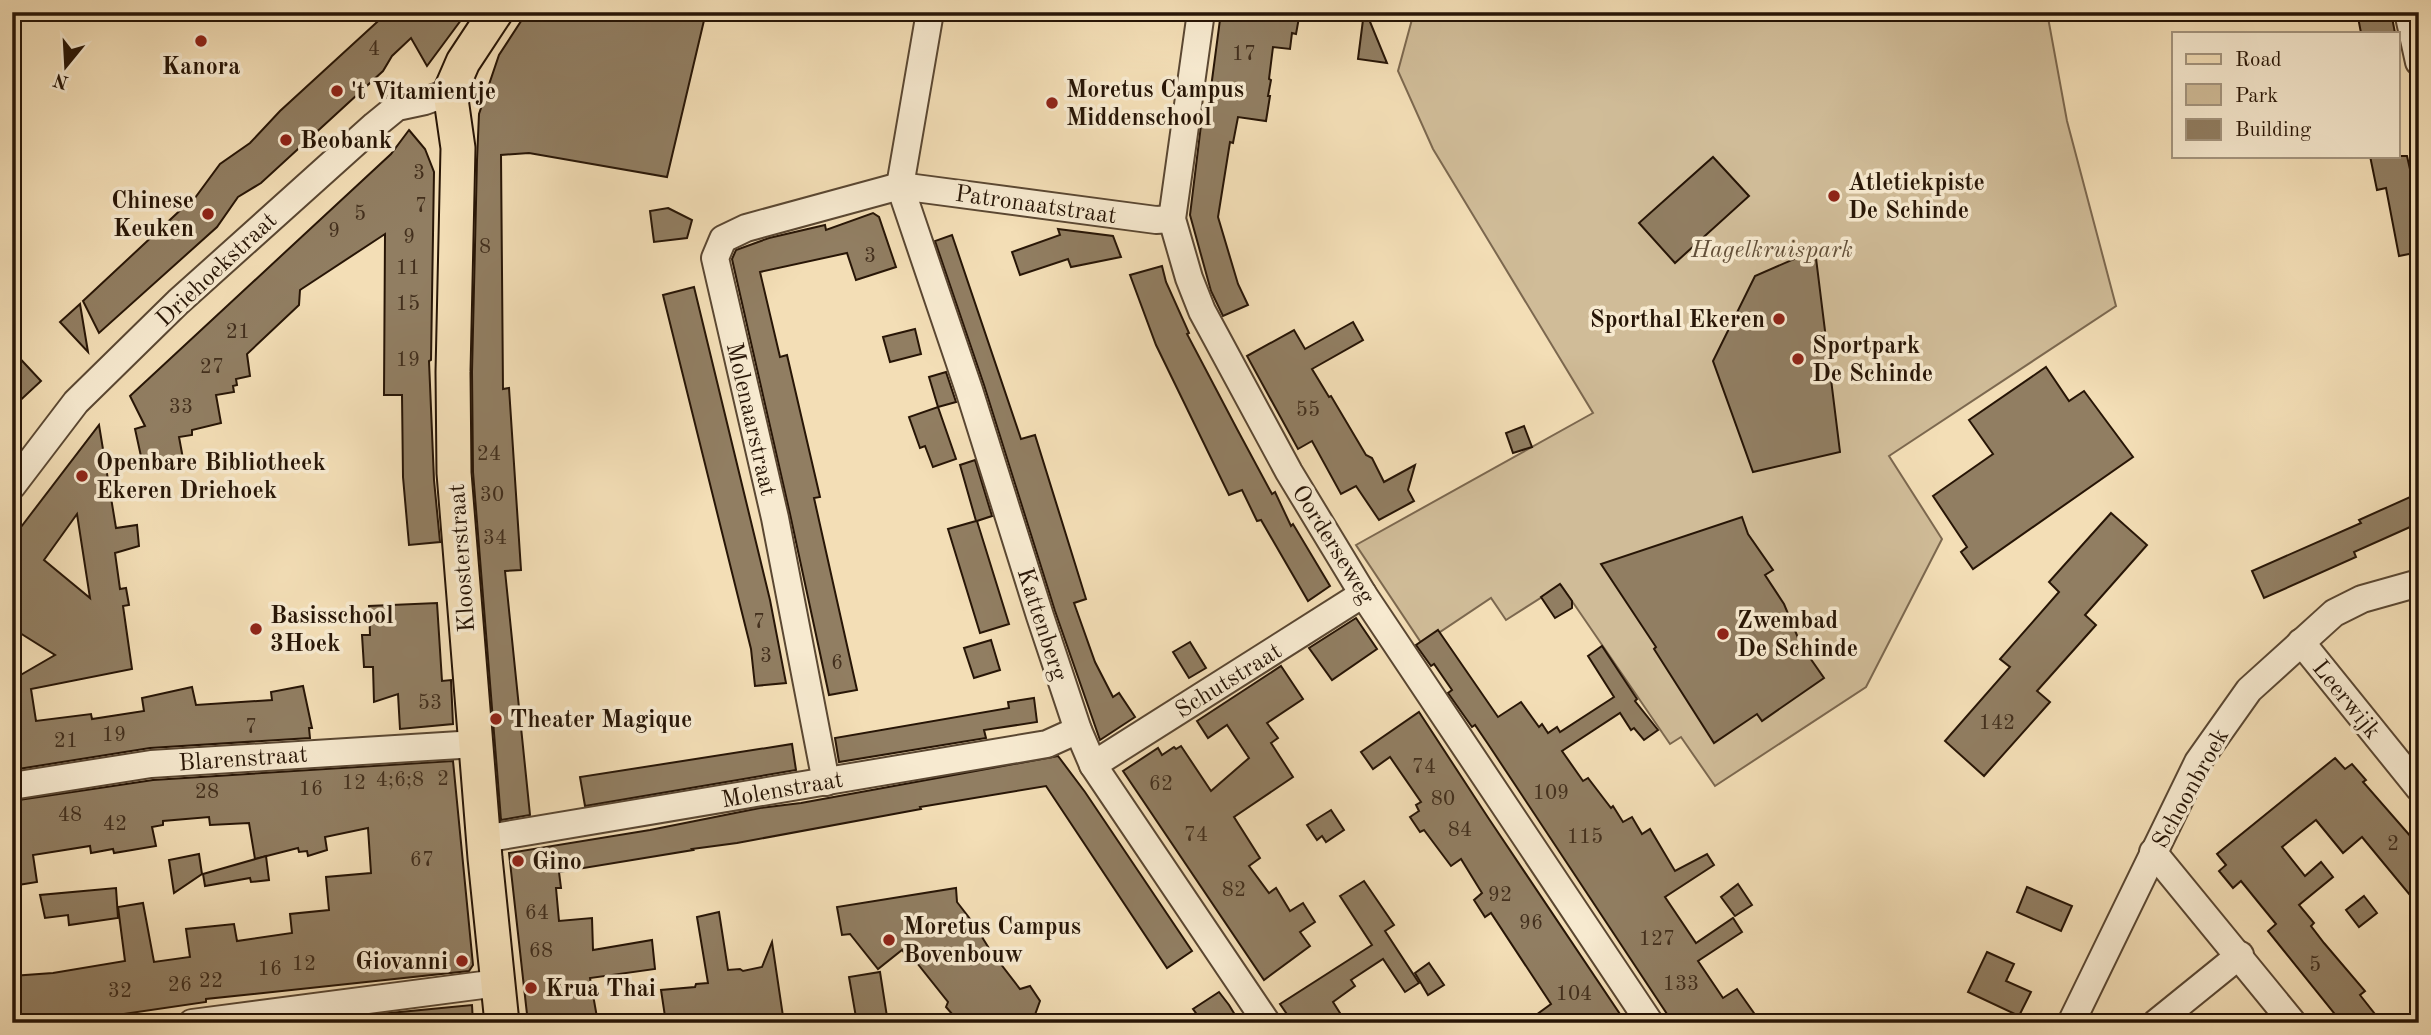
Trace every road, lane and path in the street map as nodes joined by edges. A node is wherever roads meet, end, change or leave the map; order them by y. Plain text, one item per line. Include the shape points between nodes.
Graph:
1 (496, 12) edge
2 (930, 12) edge
3 (1200, 12) edge
4 (2408, 12) edge
5 (2419, 62) edge
6 (450, 92) junction
7 (900, 186) junction
8 (1172, 219) junction
9 (12, 485) edge
10 (2414, 578) edge
11 (1363, 594) junction
12 (2301, 642) junction
13 (1078, 730) junction
14 (476, 744) junction
15 (1093, 765) junction
16 (827, 782) junction
17 (12, 786) edge
18 (2419, 789) edge
19 (484, 839) junction
20 (2153, 852) junction
21 (2239, 955) junction
22 (498, 983) junction
23 (192, 1023) edge
24 (502, 1023) edge
25 (1267, 1023) edge
26 (1650, 1023) edge
27 (2071, 1023) edge
28 (2156, 1023) edge
29 (2293, 1023) edge

1 - 6 main road via 463,62
2 - 7 street
3 - 8 street, Oorderseweg
4 - 5 street
6 - 9 street, Driehoekstraat via 397,107 354,143 178,302 76,402
6 - 14 main road, Kloosterstraat via 458,148 454,473
7 - 8 street, Patronaatstraat
7 - 13 street, Kattenberg
7 - 16 street, Molenaarstraat via 746,228 723,239 715,258 775,518
8 - 11 street, Oorderseweg via 1202,311 1289,472
10 - 12 street, Schoonbroek via 2334,613
11 - 15 street, Schutstraat
11 - 26 street, Oorderseweg
12 - 18 street, Leerwijk
12 - 20 street, Schoonbroek via 2249,690 2198,762
13 - 15 street, Kattenberg
13 - 16 street, Molenstraat via 1048,744
14 - 17 street, Blarenstraat via 151,764
14 - 19 main road, Kloosterstraat
15 - 25 street, Kattenberg
16 - 19 street, Molenstraat
19 - 22 main road, Kloosterstraat
20 - 21 street
20 - 27 street, Schoonbroek
21 - 28 street
21 - 29 street
22 - 23 street
22 - 24 main road, Kloosterstraat

